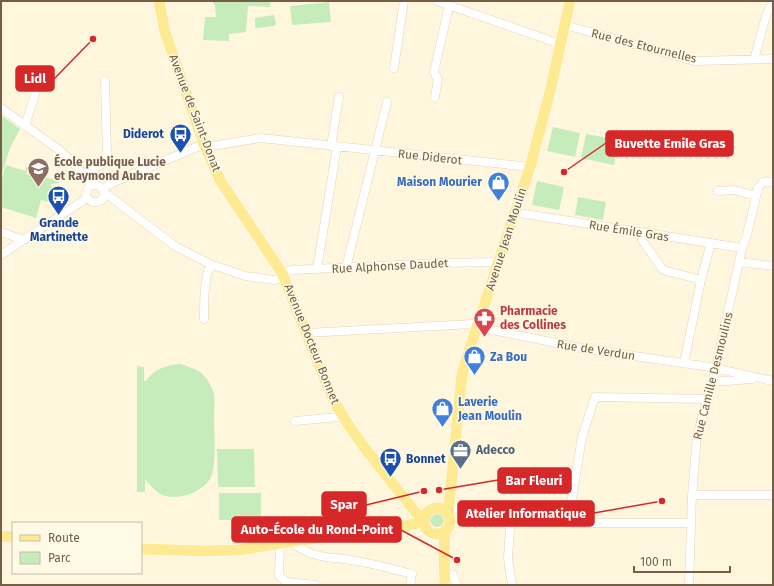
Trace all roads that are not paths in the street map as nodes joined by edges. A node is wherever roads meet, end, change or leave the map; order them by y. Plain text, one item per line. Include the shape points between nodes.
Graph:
1 (159, 1) edge
2 (404, 1) edge
3 (437, 1) edge
4 (570, 1) edge
5 (773, 1) edge
6 (450, 6) junction
7 (565, 25) junction
8 (560, 44) junction
9 (756, 59) junction
10 (773, 59) edge
11 (394, 68) dead end
12 (41, 75) dead end
13 (105, 81) dead end
14 (339, 97) dead end
15 (435, 97) dead end
16 (387, 102) dead end
17 (1, 108) edge
18 (25, 126) junction
19 (205, 145) junction
20 (334, 147) junction
21 (374, 151) junction
22 (530, 167) junction
23 (85, 175) junction
24 (773, 182) edge
25 (90, 186) junction
26 (103, 190) junction
27 (718, 191) dead end
28 (756, 196) junction
29 (87, 198) junction
30 (101, 201) junction
31 (123, 207) junction
32 (516, 212) junction
33 (1, 232) edge
34 (640, 232) junction
35 (24, 240) junction
36 (711, 243) junction
37 (742, 248) junction
38 (1, 255) edge
39 (498, 262) junction
40 (739, 262) junction
41 (210, 264) junction
42 (773, 266) edge
43 (346, 268) junction
44 (317, 269) junction
45 (283, 276) junction
46 (701, 280) junction
47 (204, 319) dead end
48 (477, 326) junction
49 (307, 333) junction
50 (684, 363) junction
51 (716, 369) junction
52 (757, 378) junction
53 (773, 381) edge
54 (712, 382) junction
55 (708, 399) junction
56 (342, 415) junction
57 (295, 421) dead end
58 (692, 495) junction
59 (773, 495) edge
60 (411, 506) junction
61 (447, 508) junction
62 (511, 514) junction
63 (568, 523) junction
64 (691, 523) junction
65 (431, 524) junction
66 (407, 526) junction
67 (1, 536) edge
68 (12, 538) edge
69 (294, 541) junction
70 (280, 543) junction
71 (142, 549) edge
72 (453, 575) dead end
73 (315, 585) edge
74 (410, 585) edge
75 (445, 585) edge
76 (457, 585) edge
77 (512, 585) edge
78 (690, 585) edge

1 - 19 main road, Avenue de Saint-Donat via 165,32
2 - 11 street
3 - 6 street
4 - 7 main road, Avenue Jean Moulin
5 - 9 street via 766,16
6 - 8 street
6 - 15 street via 434,72 438,79
7 - 8 main road, Avenue Jean Moulin
7 - 9 street, Rue des Etournelles via 694,61
8 - 22 main road, Avenue Jean Moulin
9 - 10 street, Rue des Etournelles
12 - 18 street
13 - 23 street via 107,156 101,165 92,168
14 - 20 street
16 - 21 street
17 - 18 street
18 - 23 street via 62,152
19 - 20 street, Rue Diderot via 261,138
19 - 26 street, Rue Diderot via 119,180
19 - 45 main road, Avenue de Saint-Donat via 221,182
20 - 21 street, Rue Diderot
20 - 44 street
21 - 22 street, Rue Diderot
21 - 43 street
22 - 32 main road, Avenue Jean Moulin
23 - 25 street
24 - 28 street, Rue Camille Desmoulins via 763,182
25 - 26 street via 98,185
25 - 29 street via 86,191
26 - 30 street via 104,197
26 - 31 street, Rue Alphonse Daudet
27 - 28 street via 734,190
28 - 37 street, Rue Camille Desmoulins
29 - 30 street via 92,202
29 - 35 street
30 - 31 street
31 - 41 street, Rue Alphonse Daudet via 175,246
32 - 34 street, Rue Émile Gras
32 - 39 main road, Avenue Jean Moulin
33 - 35 street
34 - 36 street, Rue Émile Gras
34 - 46 street via 642,240 662,270
35 - 38 street
36 - 37 street, Rue Émile Gras
36 - 46 street
37 - 40 street, Rue Camille Desmoulins
39 - 43 street, Rue Alphonse Daudet
39 - 48 main road, Avenue Jean Moulin
40 - 42 street
40 - 51 street, Rue Camille Desmoulins
41 - 45 street, Rue Alphonse Daudet via 245,276 274,280
41 - 47 street via 205,291
43 - 44 street, Rue Alphonse Daudet
44 - 45 street, Rue Alphonse Daudet via 291,270
45 - 49 main road, Avenue Docteur Bonnet
46 - 50 street
48 - 49 street, Rue de Verdun via 472,324
48 - 50 street, Rue de Verdun via 586,349
48 - 61 main road, Avenue Jean Moulin via 462,374
49 - 56 main road, Avenue Docteur Bonnet via 332,397
50 - 51 street, Rue de Verdun
51 - 52 street, Rue de Verdun
51 - 54 street, Rue Camille Desmoulins
52 - 53 street
52 - 54 street
54 - 55 street, Rue Camille Desmoulins
55 - 58 street, Rue Camille Desmoulins via 697,436
55 - 63 street via 595,397 582,437
56 - 57 street
56 - 60 main road, Avenue Docteur Bonnet
58 - 59 street
58 - 64 street, Rue Camille Desmoulins
60 - 65 main road
60 - 66 main road
61 - 62 street
61 - 65 main road via 435,508
61 - 65 main road, Avenue Jean Moulin via 450,523
62 - 63 street
62 - 77 street via 508,558
63 - 64 street
64 - 78 street, Rue Camille Desmoulins
65 - 66 main road
65 - 75 main road, Avenue Jean Moulin via 444,554
66 - 69 main road
67 - 68 main road
69 - 70 main road
69 - 74 street via 295,545 306,553 412,574
70 - 71 main road via 238,550
70 - 73 street via 280,576 287,582
72 - 76 street

